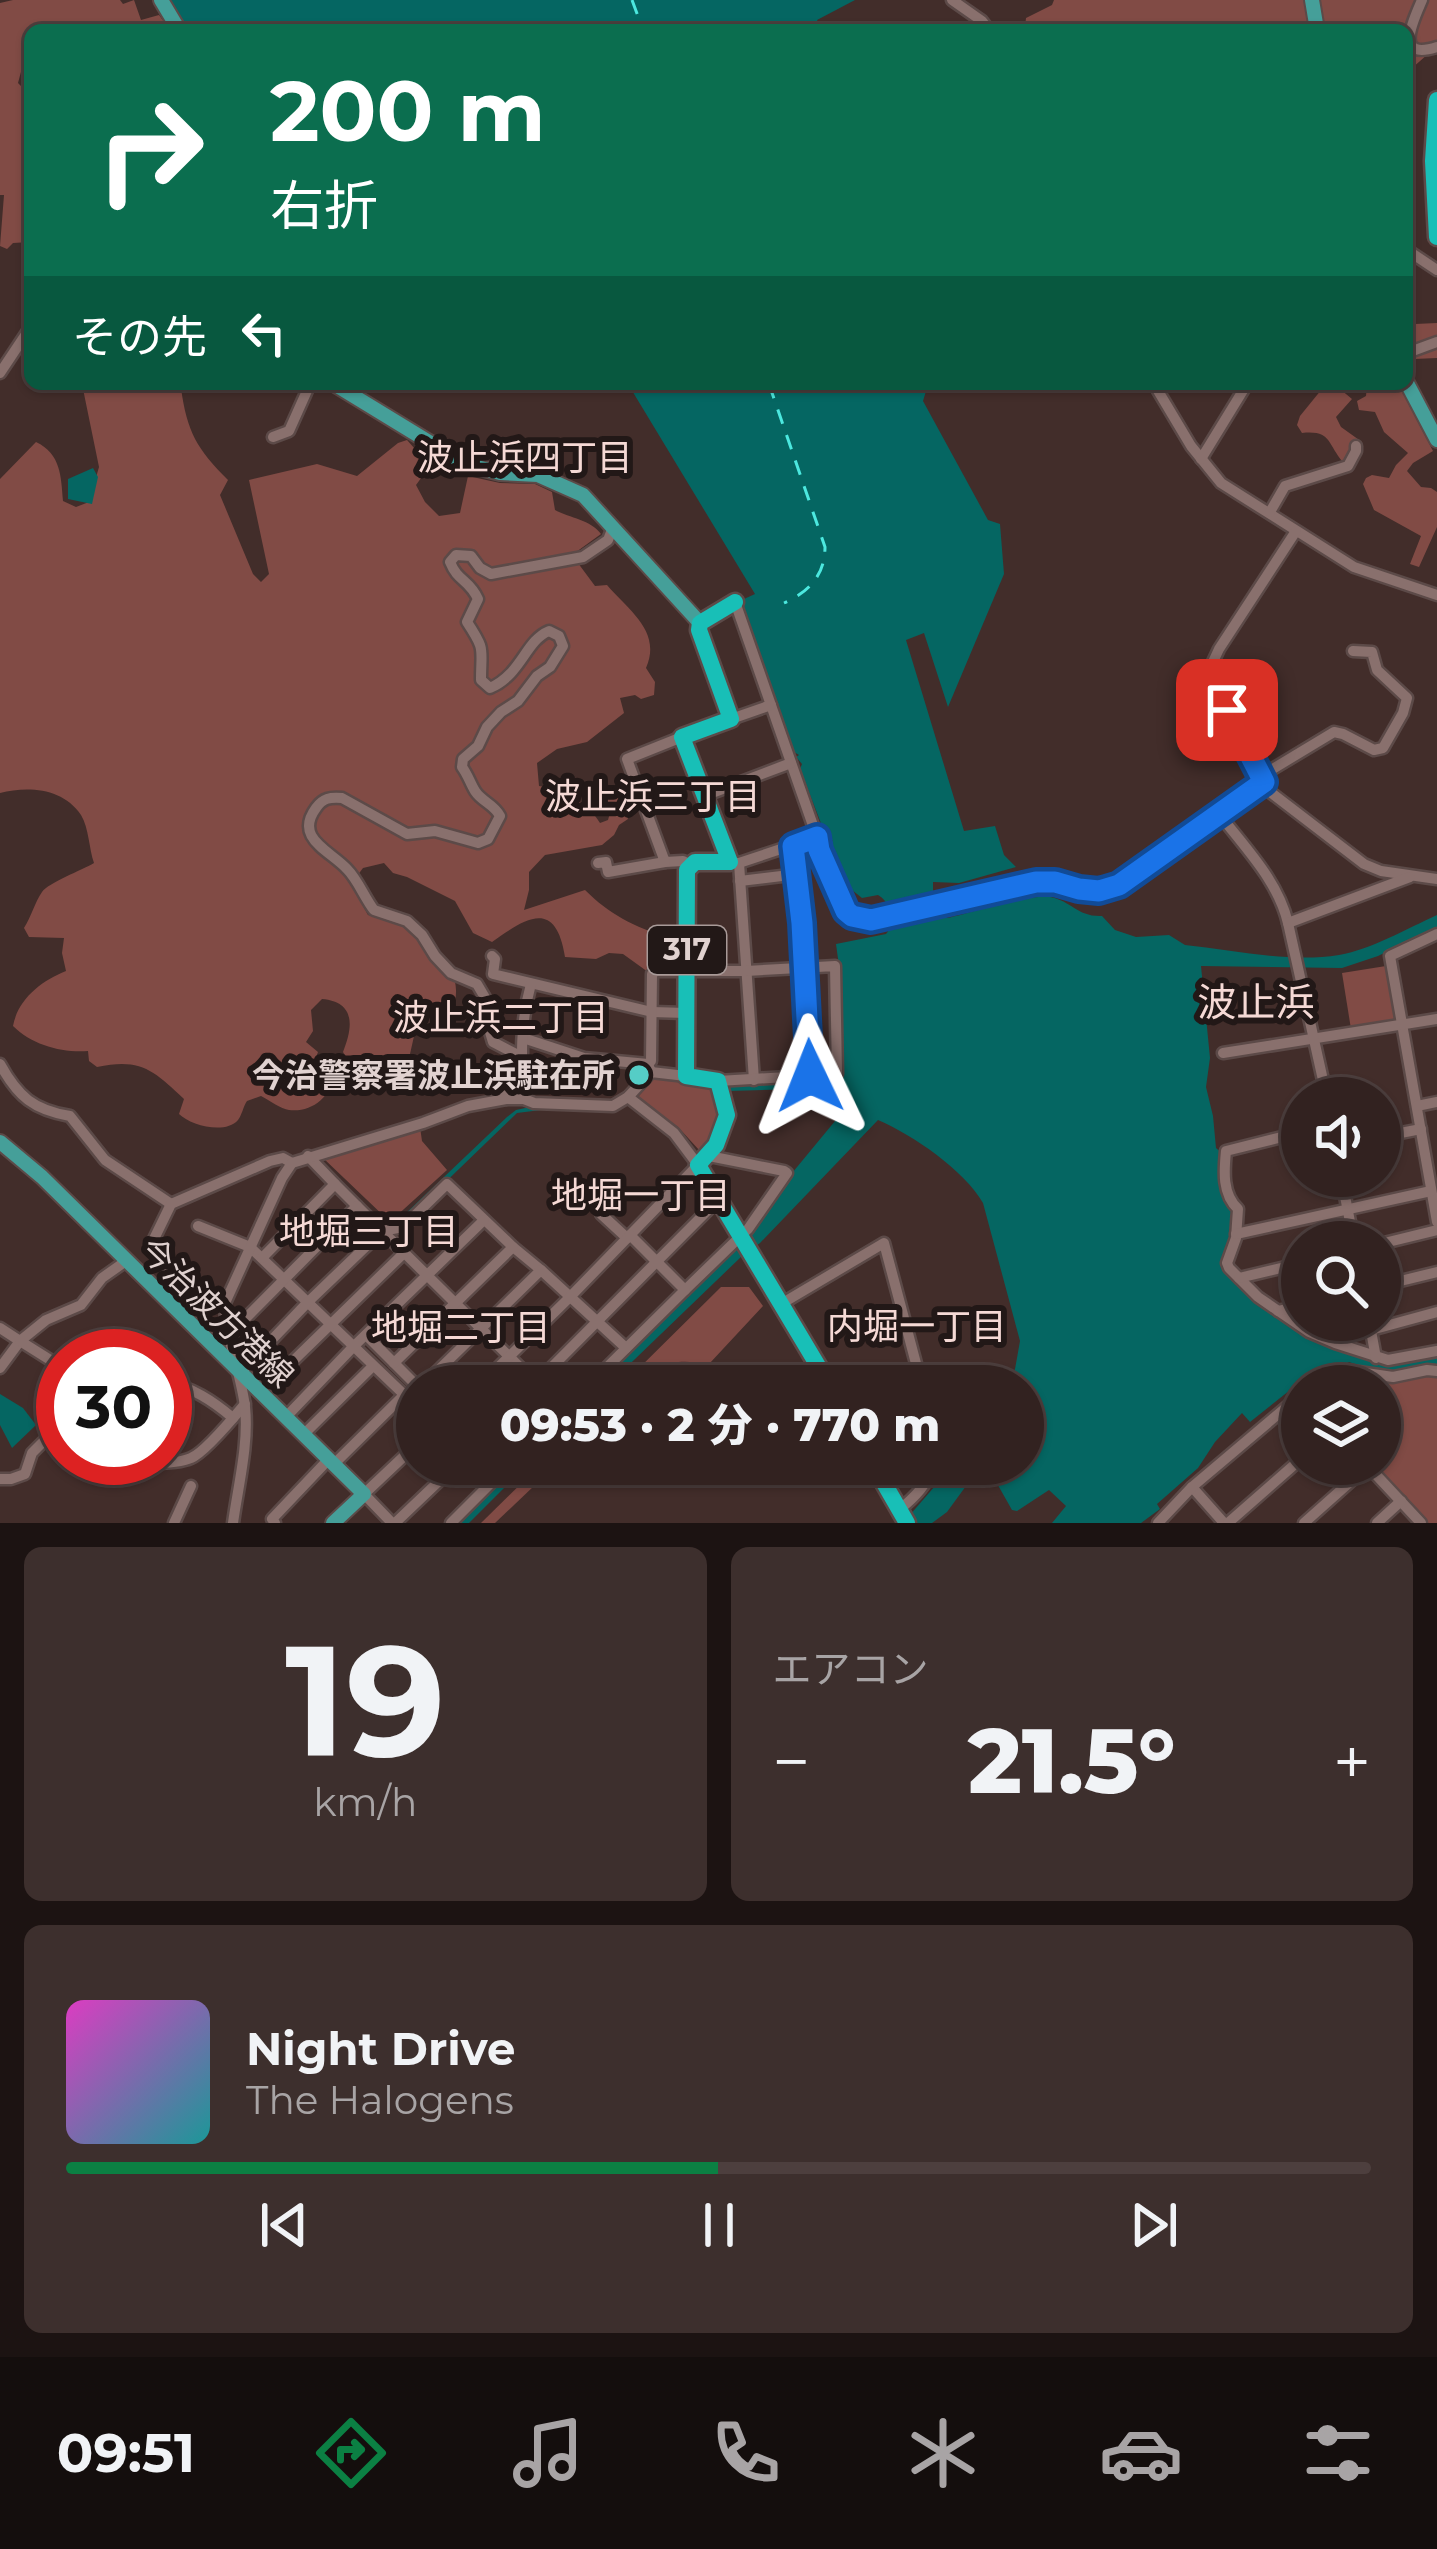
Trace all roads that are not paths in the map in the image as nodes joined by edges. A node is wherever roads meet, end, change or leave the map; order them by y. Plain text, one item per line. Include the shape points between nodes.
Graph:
1 (952, 0) edge
2 (984, 24) edge
3 (1437, 100) edge
4 (1437, 237) edge
5 (24, 337) edge
6 (0, 373) edge
7 (307, 390) edge
8 (344, 390) edge
9 (1158, 390) edge
10 (1243, 390) edge
11 (1411, 390) edge
12 (272, 437) dead end
13 (1437, 440) edge
14 (1356, 446) dead end
15 (1202, 459) junction
16 (1270, 512) junction
17 (613, 526) junction
18 (1296, 531) junction
19 (1437, 595) edge
20 (735, 602) joint
21 (700, 623) junction
22 (1353, 651) dead end
23 (771, 705) junction
24 (731, 719) junction
25 (682, 737) junction
26 (791, 763) junction
27 (1261, 781) junction
28 (704, 796) junction
29 (1220, 815) junction
30 (817, 837) junction
31 (793, 846) junction
32 (665, 862) junction
33 (598, 863) dead end
34 (735, 863) junction
35 (691, 865) junction
36 (798, 874) junction
37 (1413, 875) junction
38 (1437, 879) edge
39 (740, 881) junction
40 (1288, 923) junction
41 (1437, 934) edge
42 (492, 956) dead end
43 (805, 968) junction
44 (687, 971) junction
45 (746, 971) junction
46 (531, 984) junction
47 (652, 1012) junction
48 (686, 1013) junction
49 (1437, 1018) edge
50 (1403, 1024) junction
51 (523, 1038) junction
52 (1315, 1039) junction
53 (1223, 1053) dead end
54 (520, 1056) junction
55 (0, 1064) edge
56 (650, 1068) junction
57 (502, 1074) dead end
58 (686, 1076) junction
59 (810, 1076) junction
60 (1323, 1077) edge
61 (754, 1080) junction
62 (718, 1081) junction
63 (628, 1097) junction
64 (506, 1099) junction
65 (524, 1099) junction
66 (1437, 1102) edge
67 (1417, 1106) junction
68 (1421, 1129) junction
69 (1401, 1133) edge
70 (1281, 1137) edge
71 (0, 1142) edge
72 (308, 1156) junction
73 (703, 1161) junction
74 (292, 1163) junction
75 (335, 1184) junction
76 (1431, 1191) junction
77 (1345, 1197) edge
78 (718, 1200) junction
79 (171, 1204) junction
80 (357, 1206) junction
81 (1347, 1209) junction
82 (601, 1214) dead end
83 (484, 1220) junction
84 (1350, 1221) edge
85 (198, 1226) dead end
86 (1437, 1226) edge
87 (382, 1231) junction
88 (1236, 1234) junction
89 (628, 1236) junction
90 (1401, 1237) edge
91 (743, 1243) junction
92 (250, 1247) junction
93 (513, 1247) junction
94 (404, 1253) junction
95 (262, 1258) junction
96 (126, 1261) junction
97 (657, 1262) junction
98 (1281, 1268) edge
99 (541, 1270) junction
100 (1437, 1272) edge
101 (428, 1276) junction
102 (1239, 1278) junction
103 (284, 1280) junction
104 (1401, 1281) edge
105 (686, 1290) junction
106 (570, 1297) junction
107 (454, 1302) junction
108 (307, 1303) junction
109 (781, 1304) junction
110 (174, 1305) junction
111 (1281, 1309) edge
112 (1278, 1310) junction
113 (1437, 1312) edge
114 (1401, 1319) edge
115 (597, 1322) junction
116 (329, 1324) junction
117 (0, 1328) edge
118 (480, 1329) junction
119 (229, 1335) junction
120 (365, 1335) junction
121 (20, 1341) junction
122 (1373, 1341) edge
123 (352, 1346) junction
124 (626, 1348) junction
125 (36, 1351) edge
126 (1437, 1352) edge
127 (509, 1358) junction
128 (1376, 1358) junction
129 (293, 1360) dead end
130 (394, 1363) junction
131 (396, 1365) edge
132 (442, 1365) edge
133 (502, 1365) edge
134 (516, 1365) edge
135 (555, 1365) edge
136 (609, 1365) edge
137 (817, 1365) edge
138 (916, 1365) edge
139 (373, 1366) junction
140 (0, 1368) edge
141 (1437, 1371) edge
142 (240, 1373) junction
143 (1401, 1375) edge
144 (396, 1388) edge
145 (192, 1390) edge
146 (396, 1402) edge
147 (245, 1404) junction
148 (1281, 1412) edge
149 (286, 1417) junction
150 (233, 1418) junction
151 (303, 1435) junction
152 (36, 1449) edge
153 (192, 1458) edge
154 (331, 1463) junction
155 (396, 1464) edge
156 (1281, 1475) edge
157 (0, 1479) edge
158 (435, 1485) edge
159 (490, 1485) edge
160 (883, 1485) edge
161 (924, 1485) edge
162 (1345, 1485) edge
163 (1386, 1485) edge
164 (191, 1486) dead end
165 (1192, 1487) junction
166 (364, 1494) junction
167 (1401, 1501) junction
168 (898, 1518) edge
169 (1222, 1522) edge
170 (174, 1523) edge
171 (233, 1523) edge
172 (275, 1523) edge
173 (333, 1523) edge
174 (394, 1523) edge
175 (451, 1523) edge
176 (1158, 1523) edge
177 (1304, 1523) edge
178 (1377, 1523) edge
179 (1421, 1523) edge

1 - 2 street
3 - 4 highway
5 - 6 street
7 - 12 street via 289,431
8 - 17 main road via 465,464 538,475 583,495
9 - 15 street
10 - 15 street
11 - 13 main road
14 - 16 street via 1348,466 1285,486
15 - 16 street via 1221,483
16 - 18 street
17 - 21 main road
17 - 54 street via 608,540 583,557 491,574 471,556 449,562 478,599 467,622 481,643 481,680 490,688 504,682 537,636 549,631 563,646 463,759 473,788 500,817 488,839 407,834 342,798 322,801 309,820 312,840 351,872 374,910 407,921 451,973 477,984 493,1042
18 - 19 street via 1354,567
18 - 27 street via 1212,664 1214,686
20 - 21 highway
20 - 23 street
21 - 24 highway
22 - 27 street via 1372,652 1377,670 1407,698 1383,748 1334,733
23 - 24 street
23 - 26 street
24 - 25 highway
25 - 28 highway
25 - 32 street via 627,759
26 - 28 street
26 - 30 street
27 - 29 street
27 - 37 street via 1364,864
28 - 34 highway
29 - 30 street via 1119,885 1099,891 1036,882 871,920 846,911
29 - 40 street via 1269,879
30 - 31 street
31 - 34 street
31 - 36 street
32 - 33 street via 608,872 606,862
32 - 35 street
34 - 35 highway
34 - 39 street
35 - 44 highway, 317
36 - 39 street
36 - 43 street
37 - 38 street
37 - 40 street
39 - 45 street
40 - 52 street
41 - 50 street via 1390,956
42 - 46 street via 491,973
43 - 45 street
43 - 59 street
43 - 59 street via 835,966 837,1074
44 - 45 street
44 - 47 street via 652,974
44 - 48 highway, 317
45 - 61 street
46 - 47 street
46 - 51 street
47 - 48 street
47 - 56 street
48 - 58 highway, 317
49 - 50 street
50 - 52 street
50 - 67 street
51 - 54 street
51 - 56 street
52 - 53 street
52 - 60 street
54 - 65 street
55 - 79 street via 42,1112 70,1116 105,1160
56 - 58 street
56 - 63 street
57 - 64 street
58 - 62 highway
59 - 61 street
61 - 62 street
62 - 73 highway via 727,1115
63 - 65 street via 608,1107
63 - 73 street
64 - 65 street
64 - 72 street
66 - 67 street
67 - 68 street
68 - 69 street
68 - 76 street
70 - 88 street via 1226,1150
71 - 96 main road, 今治波方港線
72 - 74 street
72 - 75 street
73 - 78 highway
73 - 89 street
73 - 91 street via 787,1174
74 - 79 street via 270,1161
74 - 92 street
75 - 80 street
75 - 95 street
76 - 81 street
76 - 86 street
77 - 81 street
78 - 91 highway
78 - 97 street
79 - 110 street via 152,1243 178,1283
80 - 87 street
80 - 103 street
81 - 84 street
81 - 88 street
82 - 89 street
83 - 87 street via 447,1184 403,1227
83 - 93 street
83 - 101 street
85 - 92 street
86 - 90 street
87 - 94 street
87 - 108 street
88 - 102 street via 1227,1263
89 - 97 street
89 - 106 street
91 - 105 street
91 - 109 highway
92 - 95 street
92 - 119 street via 224,1303
93 - 99 street
93 - 107 street
94 - 101 street
94 - 116 street
95 - 103 street
96 - 110 main road, 今治波方港線
96 - 121 street via 81,1305
97 - 105 street
97 - 115 street
98 - 102 street
99 - 106 street
99 - 118 street
100 - 104 street
101 - 107 street
101 - 120 street
102 - 112 street
103 - 108 street
103 - 119 street
105 - 124 street
106 - 115 street
106 - 127 street
107 - 118 street
107 - 130 street
108 - 116 street
108 - 142 street
109 - 137 highway
109 - 138 street via 884,1243
110 - 142 main road, 今治波方港線
111 - 112 street
112 - 128 street via 1309,1333
113 - 114 street
115 - 124 street
115 - 135 street
116 - 123 street
116 - 129 street
117 - 121 street
118 - 127 street
118 - 132 street
119 - 142 street
120 - 123 street
120 - 130 street
121 - 125 street
121 - 140 street
122 - 128 street
123 - 139 street
123 - 149 street
124 - 136 street
126 - 128 street
127 - 133 street
127 - 134 street
130 - 131 street
139 - 144 street
139 - 151 street
141 - 143 street
142 - 147 street
142 - 149 main road, 今治波方港線
145 - 150 street
146 - 154 street
147 - 150 street
147 - 171 street
148 - 165 street
149 - 151 main road, 今治波方港線
150 - 153 street
151 - 154 main road, 今治波方港線
152 - 157 street via 25,1474
154 - 166 main road, 今治波方港線
154 - 172 street
155 - 166 street
156 - 169 street
158 - 174 street
159 - 175 street
160 - 168 highway
161 - 168 street
162 - 177 street
163 - 167 street
164 - 170 street
165 - 169 street
165 - 176 street
166 - 173 main road
166 - 174 street
167 - 178 street
167 - 179 street

